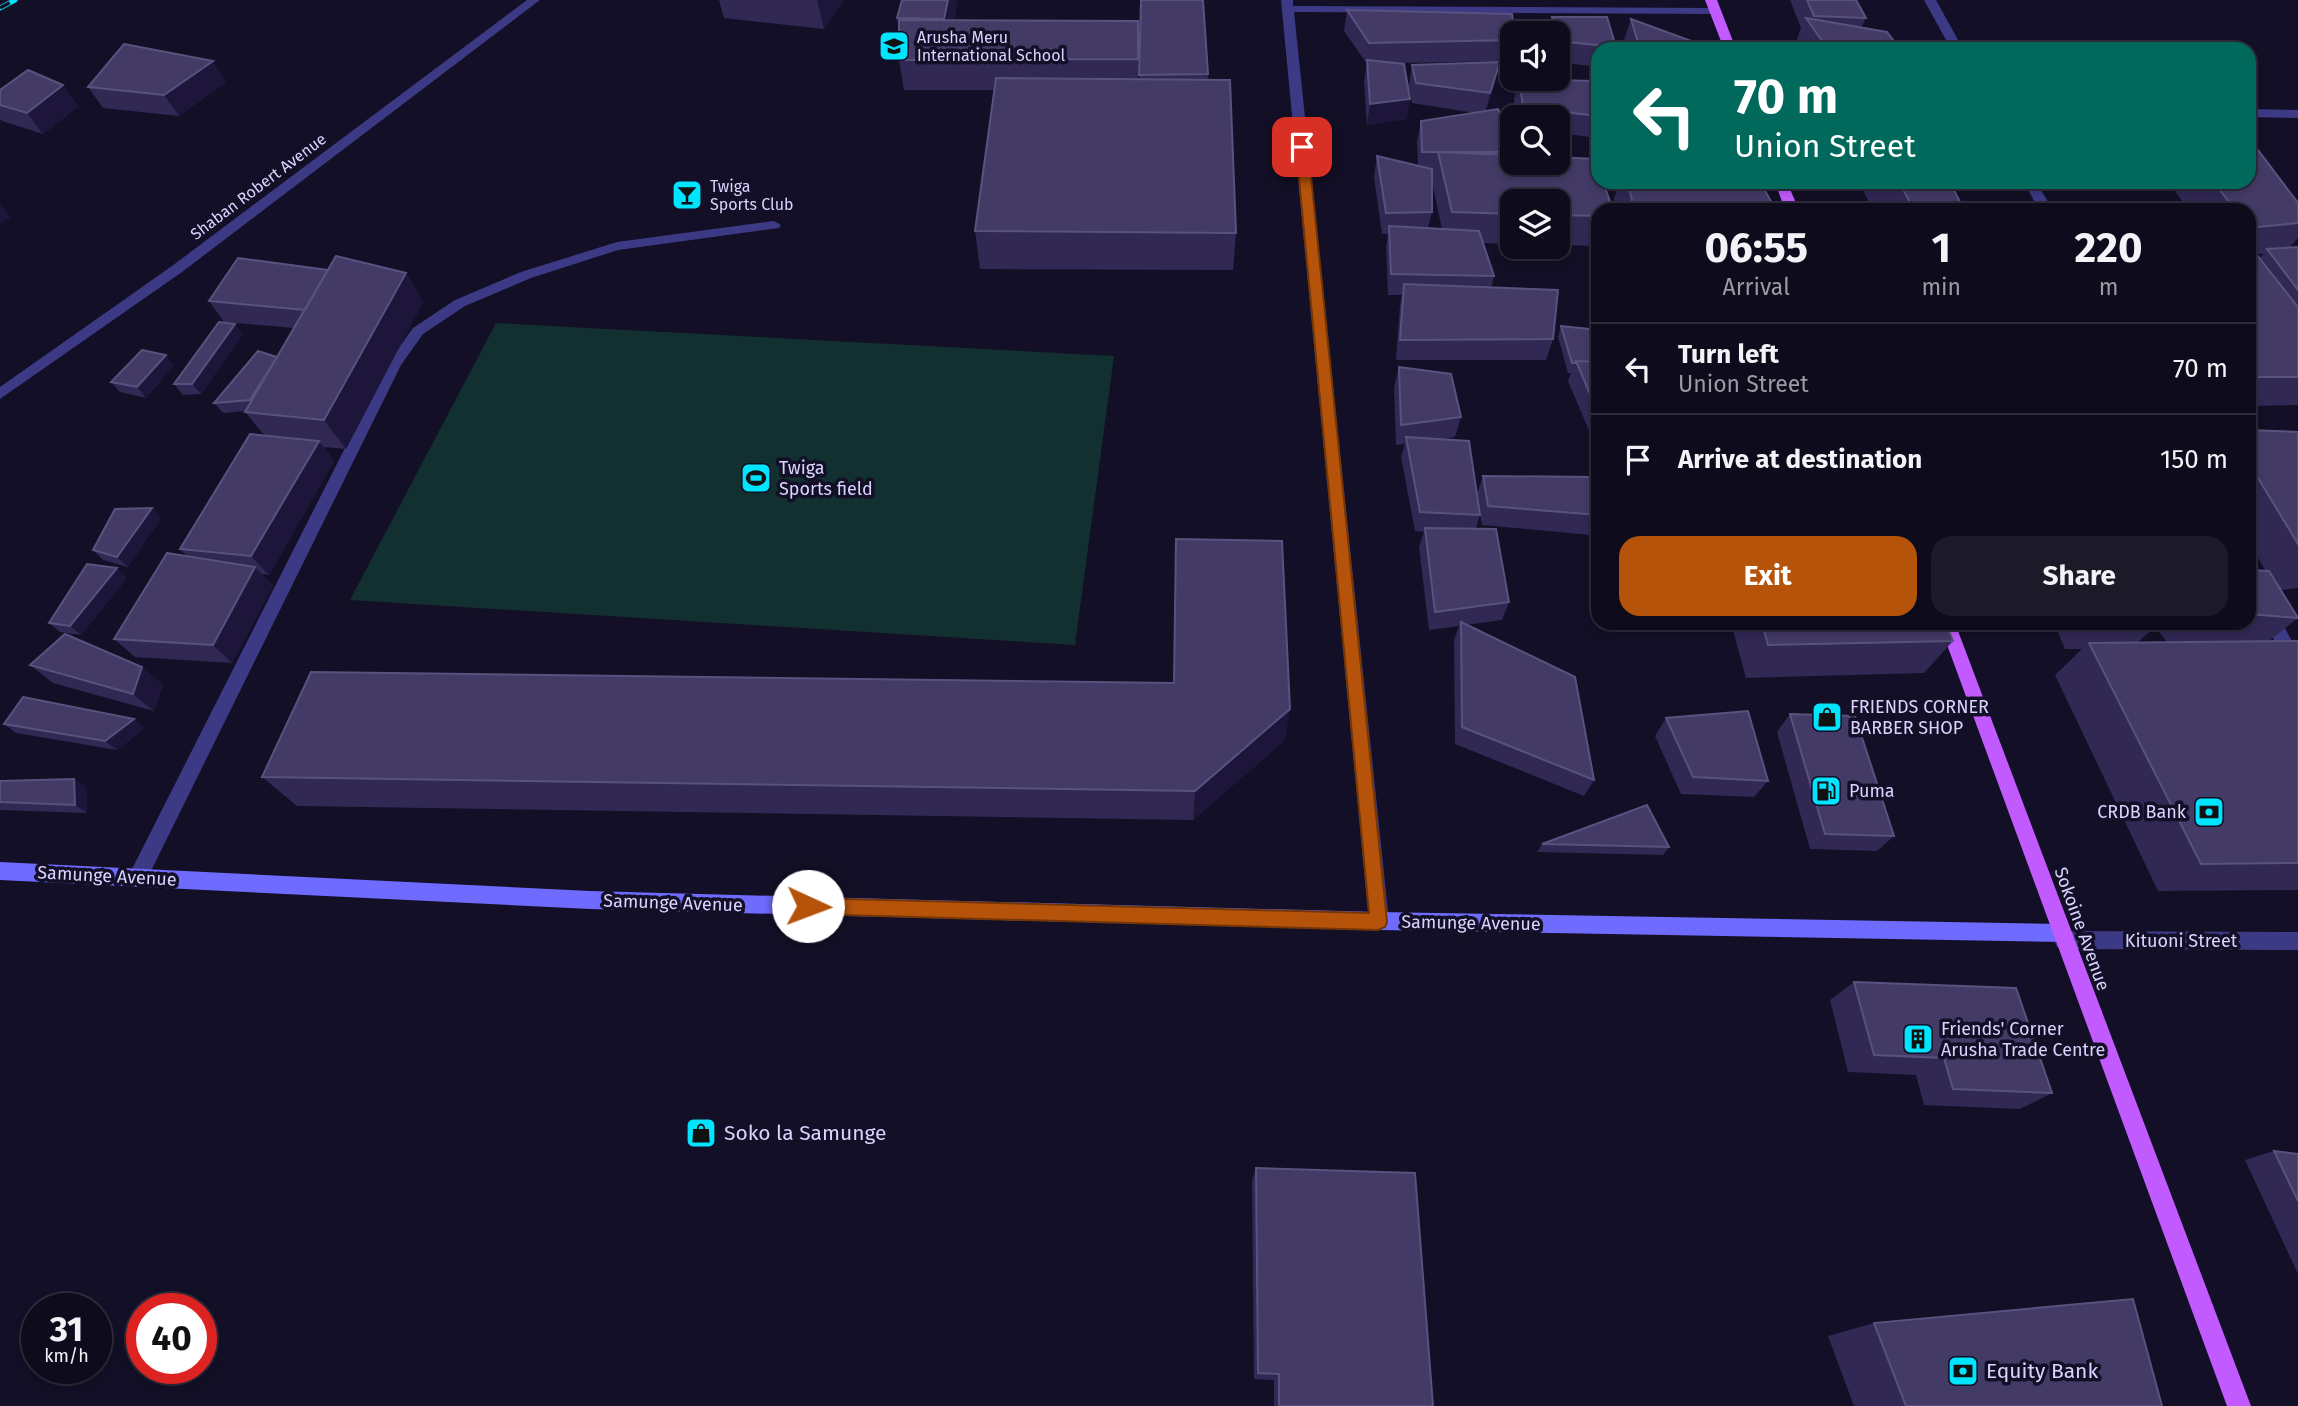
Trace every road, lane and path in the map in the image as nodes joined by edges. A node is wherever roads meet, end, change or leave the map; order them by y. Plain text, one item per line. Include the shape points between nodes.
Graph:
1 (534, 0) edge
2 (1930, 0) edge
3 (1288, 4) edge
4 (1713, 5) edge
5 (1727, 42) edge
6 (1953, 42) edge
7 (2256, 113) edge
8 (2298, 114) edge
9 (774, 225) dead end
10 (0, 394) edge
11 (2256, 592) edge
12 (1950, 630) edge
13 (2298, 668) edge
14 (0, 871) edge
15 (138, 877) junction
16 (1378, 922) junction
17 (2062, 937) junction
18 (2298, 941) edge
19 (2239, 1406) edge

1 - 10 street, Shaban Robert Avenue via 177,269
2 - 6 street
3 - 4 street
3 - 16 street
4 - 5 main road
7 - 8 street
9 - 15 street via 617,246 526,275 460,303 418,331 395,363
11 - 13 street
12 - 17 main road, Sokoine Avenue
14 - 15 street, Samunge Avenue
15 - 16 street, Samunge Avenue via 590,900
16 - 17 street, Samunge Avenue
17 - 18 street, Kituoni Street
17 - 19 main road, Sokoine Avenue

